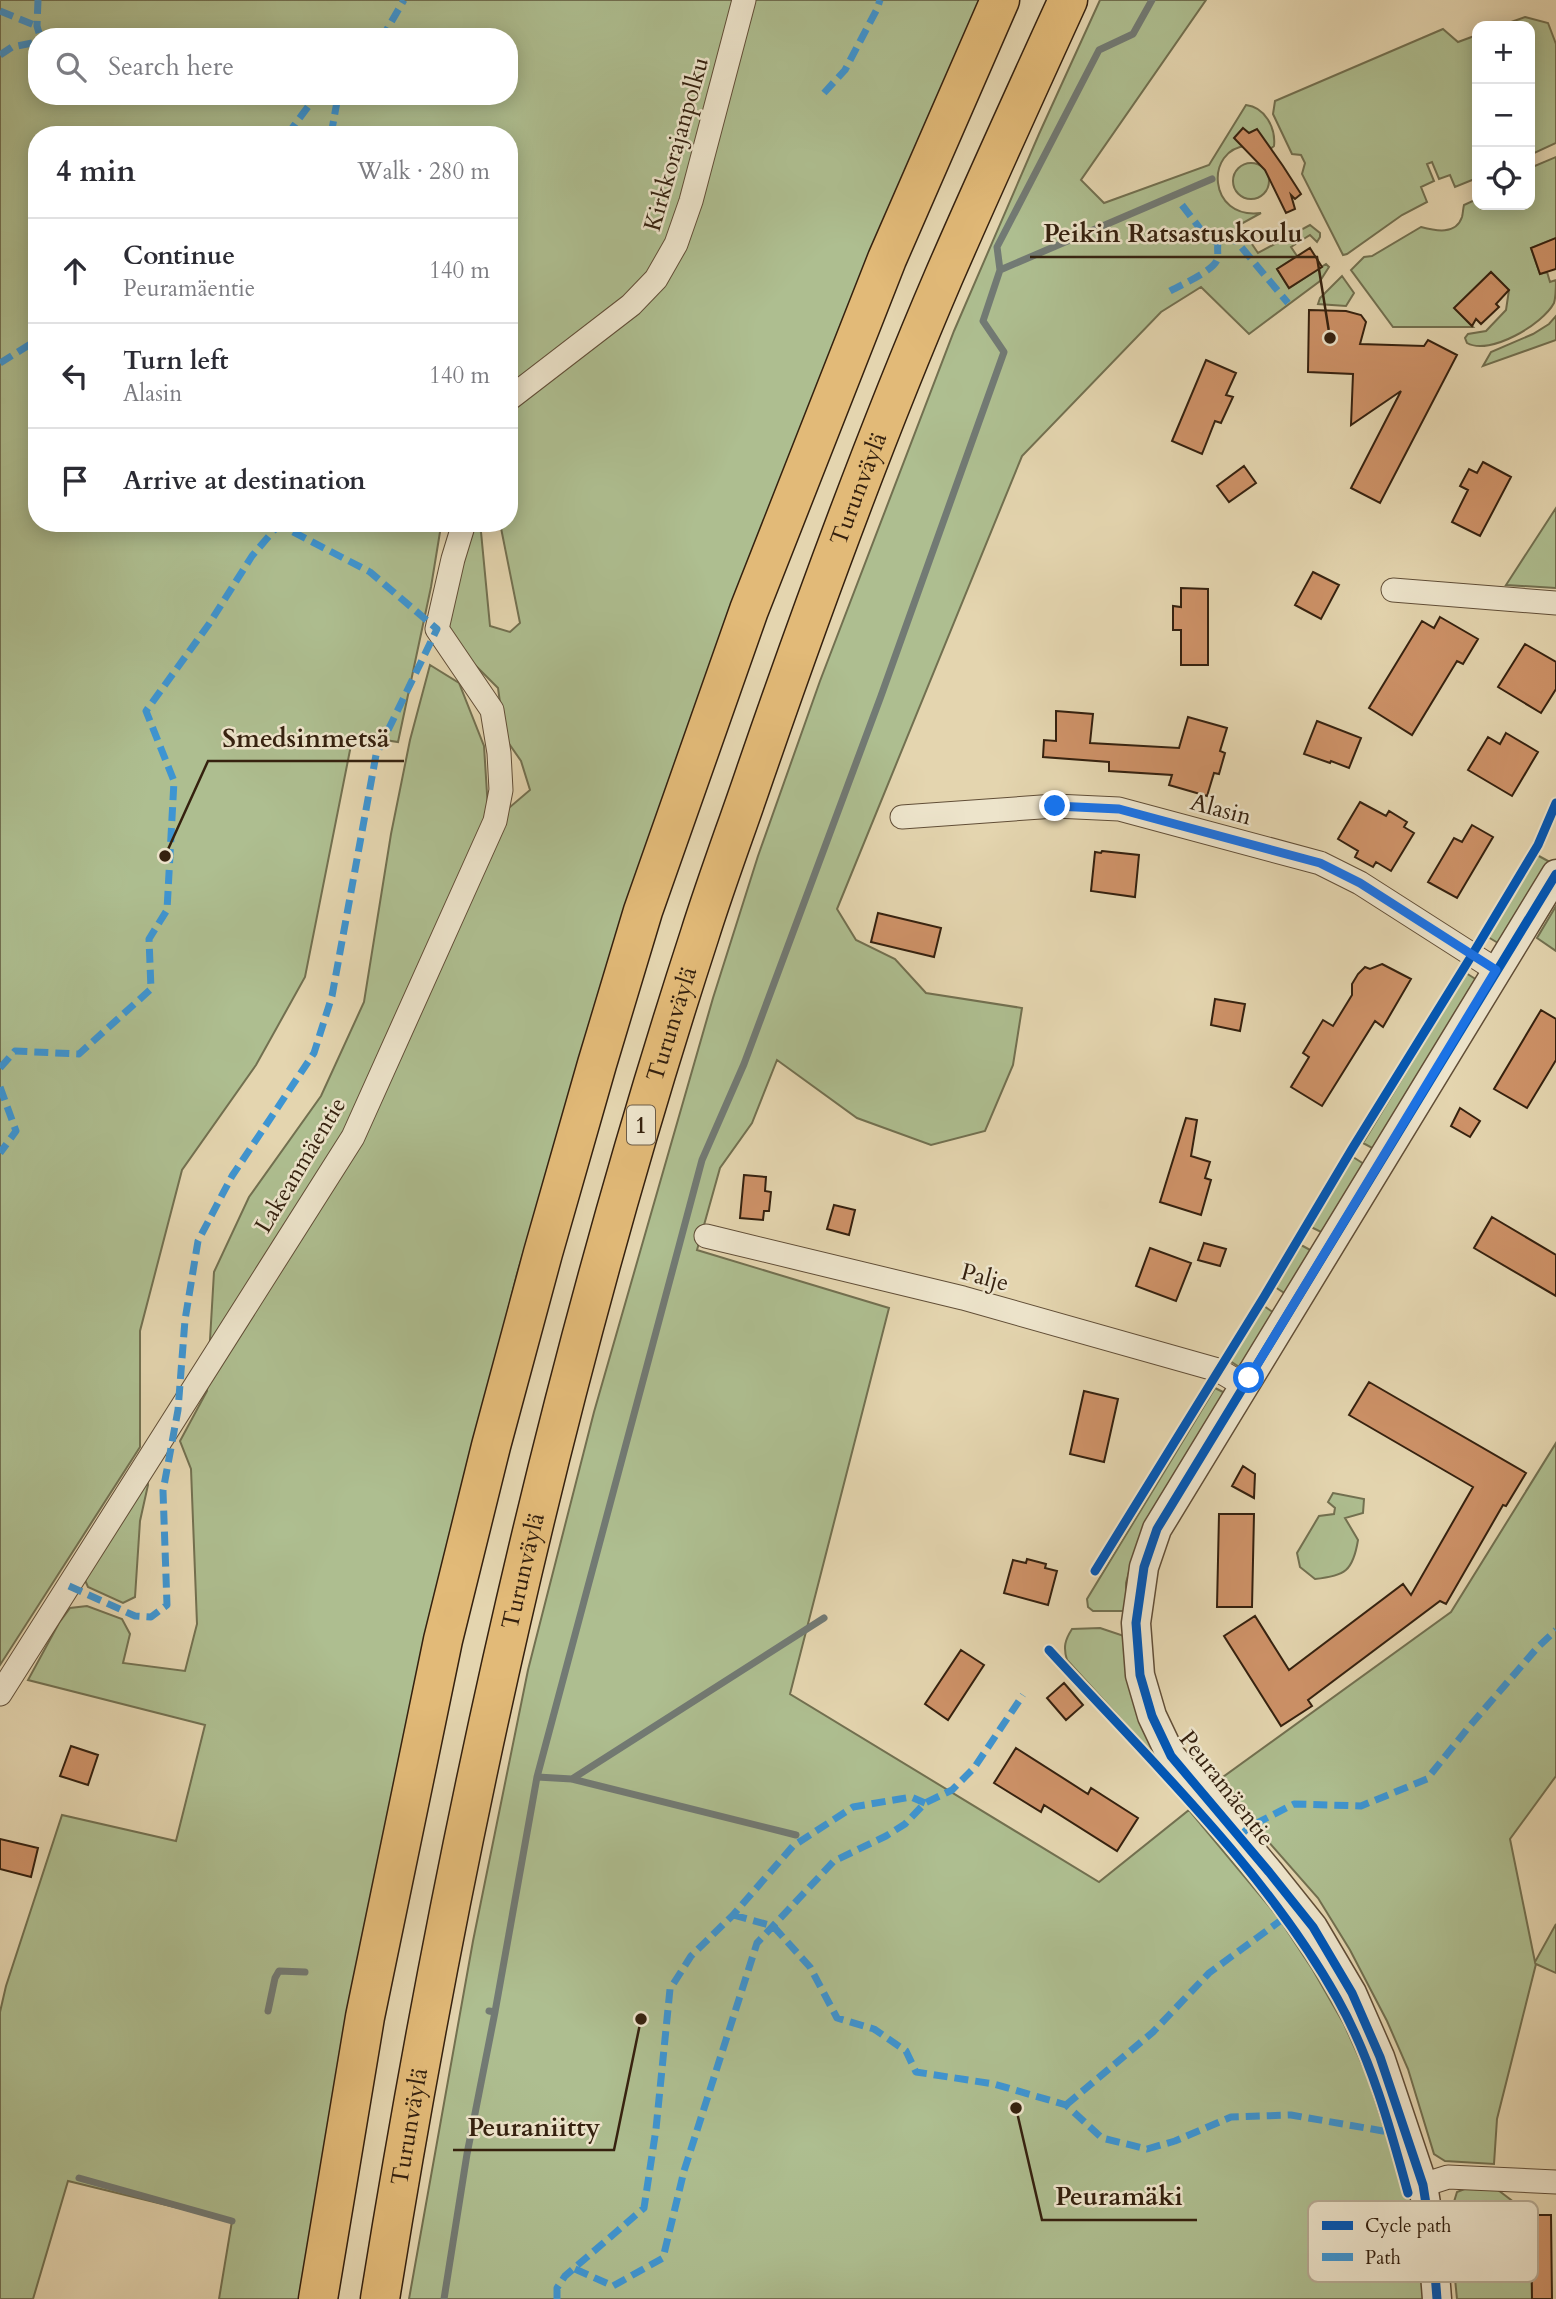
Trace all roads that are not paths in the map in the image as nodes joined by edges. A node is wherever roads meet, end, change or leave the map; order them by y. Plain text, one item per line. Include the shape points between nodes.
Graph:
1 (744, 0) edge
2 (1000, 0) edge
3 (1068, 0) edge
4 (518, 392) edge
5 (461, 532) edge
6 (1393, 590) dead end
7 (1556, 603) edge
8 (902, 817) dead end
9 (1556, 874) edge
10 (1496, 970) junction
11 (706, 1236) dead end
12 (1245, 1386) junction
13 (0, 1694) edge
14 (1556, 2182) edge
15 (1423, 2185) junction
16 (1426, 2201) edge
17 (318, 2299) edge
18 (380, 2299) edge

1 - 4 street, Kirkkorajanpolku via 691,201 676,244 656,279 631,304
2 - 17 highway via 887,259 749,610 643,911 597,1065 542,1253 443,1640 365,2017
3 - 18 highway, Turunväylä / 1 via 943,280 826,573 700,931 651,1090 597,1280 503,1656 433,1991
5 - 13 street, Lakeanmäentie via 437,629 492,710 501,790 495,821 353,1137
6 - 7 street
8 - 10 street, Alasin via 1055,806 1119,809 1320,863 1360,883
9 - 10 street, Peuramäentie
10 - 12 street, Peuramäentie
11 - 12 street, Palje via 963,1298 1218,1370
12 - 15 street, Peuramäentie via 1157,1529 1144,1567 1136,1623 1140,1675 1171,1756 1313,1927 1352,1993 1380,2057
14 - 15 street via 1448,2177
15 - 16 street, Peuramäentie

